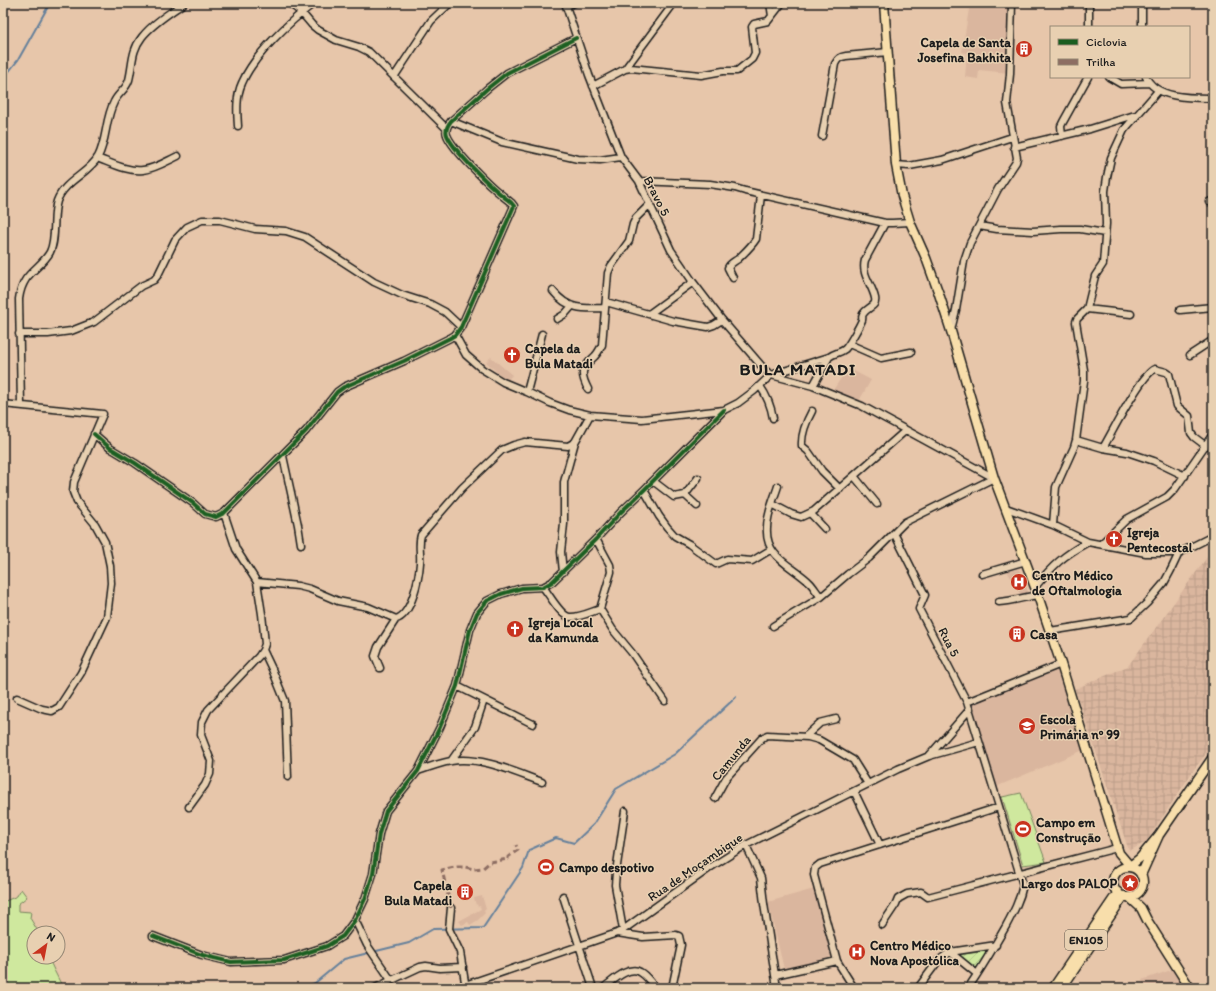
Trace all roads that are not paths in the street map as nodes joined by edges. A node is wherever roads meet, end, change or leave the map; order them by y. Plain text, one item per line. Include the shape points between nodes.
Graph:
1 (184, 3) edge
2 (289, 3) edge
3 (314, 3) edge
4 (450, 3) edge
5 (574, 3) edge
6 (674, 3) edge
7 (770, 3) edge
8 (782, 3) edge
9 (884, 3) edge
10 (1012, 3) edge
11 (1089, 3) edge
12 (1142, 3) edge
13 (565, 4) edge
14 (301, 12) junction
15 (772, 16) junction
16 (1089, 26) edge
17 (1142, 26) edge
18 (576, 38) junction
19 (888, 52) junction
20 (625, 69) junction
21 (394, 78) junction
22 (1087, 78) edge
23 (1112, 78) edge
24 (1147, 78) edge
25 (1150, 83) junction
26 (593, 86) junction
27 (1158, 91) junction
28 (1213, 98) edge
29 (1138, 114) junction
30 (451, 121) junction
31 (238, 126) dead end
32 (446, 128) junction
33 (822, 136) dead end
34 (1062, 136) junction
35 (1012, 137) junction
36 (1014, 147) junction
37 (178, 156) dead end
38 (621, 157) junction
39 (97, 158) junction
40 (896, 165) junction
41 (639, 181) junction
42 (761, 195) junction
43 (650, 204) junction
44 (910, 222) junction
45 (885, 223) junction
46 (979, 226) junction
47 (1105, 233) junction
48 (733, 278) dead end
49 (693, 282) junction
50 (553, 291) dead end
51 (605, 305) junction
52 (572, 306) junction
53 (1212, 308) edge
54 (1087, 309) junction
55 (1180, 310) dead end
56 (649, 314) junction
57 (1131, 314) dead end
58 (556, 319) dead end
59 (722, 320) junction
60 (461, 327) junction
61 (951, 331) junction
62 (18, 334) junction
63 (542, 334) dead end
64 (455, 335) junction
65 (1213, 340) edge
66 (848, 344) junction
67 (911, 352) dead end
68 (1190, 354) dead end
69 (829, 356) junction
70 (771, 375) junction
71 (760, 386) junction
72 (813, 386) junction
73 (588, 389) dead end
74 (527, 392) junction
75 (3, 404) edge
76 (21, 405) junction
77 (724, 410) junction
78 (812, 412) dead end
79 (590, 415) junction
80 (773, 418) dead end
81 (905, 431) junction
82 (94, 434) junction
83 (1213, 434) edge
84 (1076, 440) junction
85 (575, 442) junction
86 (1206, 446) junction
87 (1103, 448) junction
88 (283, 456) junction
89 (854, 476) junction
90 (1185, 476) junction
91 (698, 478) dead end
92 (994, 478) junction
93 (653, 482) junction
94 (778, 486) dead end
95 (840, 489) junction
96 (644, 490) junction
97 (685, 495) junction
98 (772, 504) junction
99 (877, 504) dead end
100 (697, 506) dead end
101 (1006, 508) junction
102 (224, 513) junction
103 (810, 513) junction
104 (1053, 525) junction
105 (825, 529) dead end
106 (1213, 531) edge
107 (894, 533) junction
108 (1210, 537) edge
109 (596, 539) junction
110 (1088, 542) junction
111 (300, 544) dead end
112 (1101, 544) junction
113 (770, 550) junction
114 (1179, 553) junction
115 (1026, 561) junction
116 (563, 572) junction
117 (982, 574) dead end
118 (257, 582) junction
119 (543, 586) junction
120 (1036, 587) junction
121 (1038, 595) junction
122 (821, 597) junction
123 (1000, 602) dead end
124 (600, 609) junction
125 (396, 619) junction
126 (773, 626) dead end
127 (1050, 631) junction
128 (263, 650) junction
129 (1061, 664) junction
130 (380, 668) dead end
131 (457, 686) junction
132 (17, 698) dead end
133 (484, 700) junction
134 (665, 701) dead end
135 (967, 702) junction
136 (970, 709) junction
137 (836, 719) dead end
138 (533, 724) dead end
139 (806, 736) junction
140 (979, 742) junction
141 (928, 756) junction
142 (1213, 757) edge
143 (451, 761) junction
144 (418, 771) junction
145 (288, 777) dead end
146 (542, 782) dead end
147 (868, 784) junction
148 (854, 791) junction
149 (715, 798) dead end
150 (999, 806) junction
151 (189, 807) dead end
152 (624, 811) dead end
153 (1159, 835) junction
154 (746, 845) junction
155 (880, 845) junction
156 (1118, 851) junction
157 (1140, 858) junction
158 (1130, 866) junction
159 (1020, 874) junction
160 (1141, 875) junction
161 (1115, 876) junction
162 (1142, 889) junction
163 (1124, 895) junction
164 (562, 896) dead end
165 (451, 908) dead end
166 (1141, 908) junction
167 (355, 920) junction
168 (882, 925) dead end
169 (620, 931) junction
170 (153, 936) dead end
171 (996, 945) junction
172 (580, 946) junction
173 (950, 952) junction
174 (837, 961) junction
175 (463, 967) junction
176 (977, 974) junction
177 (775, 975) junction
178 (391, 980) junction
179 (465, 987) edge
180 (375, 988) edge
181 (593, 988) edge
182 (603, 988) edge
183 (656, 988) edge
184 (672, 988) edge
185 (776, 988) edge
186 (854, 988) edge
187 (918, 988) edge
188 (968, 988) edge
189 (1053, 988) edge
190 (1062, 988) edge
191 (1190, 988) edge

1 - 39 street via 141,37 133,51 129,80 111,108 104,143
2 - 14 street
3 - 14 street
4 - 21 street via 425,28
5 - 13 street
6 - 20 street
7 - 15 street
8 - 15 street
9 - 19 main road
10 - 35 street via 1007,103
11 - 16 street
12 - 17 street
13 - 18 street, Bravo 5
14 - 21 street via 312,26 324,34 364,49
14 - 31 street via 252,64 241,84 237,104
15 - 20 street via 768,21 752,27 755,53 738,71 701,75 638,68
18 - 26 street, Bravo 5
18 - 30 street via 507,73
19 - 33 street via 846,56 837,60
19 - 40 main road
20 - 26 street
21 - 32 street
22 - 34 street via 1061,126
23 - 25 street via 1122,84
24 - 25 street
25 - 27 street
26 - 38 street, Bravo 5
27 - 28 street
27 - 29 street
29 - 34 street
29 - 47 street via 1124,130 1111,158 1105,191
30 - 32 street
30 - 38 street via 502,142 578,159 600,160
32 - 60 street via 451,143 489,184 514,206
34 - 36 street
35 - 36 street
35 - 40 street via 942,160 909,166
36 - 46 street via 1017,158 1014,166 998,189
37 - 39 street via 143,170 122,168
38 - 41 street, Bravo 5
39 - 62 street via 64,190 57,202 51,251 21,287
40 - 44 main road
41 - 42 street via 710,184
41 - 43 street, Bravo 5
42 - 45 street
42 - 48 street via 756,239 729,266
43 - 49 street, Bravo 5 via 671,250
43 - 51 street via 636,218 629,241 611,266 606,282
44 - 45 street
44 - 61 main road via 926,258
45 - 66 street via 863,266 875,302 862,315 862,320
46 - 47 street via 1033,231 1080,229
46 - 61 street via 964,261
47 - 54 street via 1102,264 1095,276
49 - 56 street
49 - 59 street, Bravo 5
50 - 52 street via 561,300
51 - 52 street via 585,308
51 - 56 street
51 - 73 street via 602,345 583,369 583,379
52 - 58 street
53 - 55 street
54 - 57 street
54 - 84 street via 1076,322 1084,381
56 - 59 street via 708,327
59 - 70 street, Bravo 5
60 - 62 street via 445,312 374,282 305,237 286,231 255,229 220,220 202,220 187,228 175,240 154,280 141,286 94,322 71,331
60 - 64 street
61 - 92 main road
62 - 76 street
63 - 74 street
64 - 74 street via 466,355 482,369 503,382
64 - 88 street via 341,389
65 - 68 street
66 - 67 street via 881,358
66 - 69 street via 841,352
69 - 70 street
69 - 72 street
70 - 71 street
70 - 72 street
71 - 77 street via 738,404
71 - 80 street via 769,402
72 - 81 street via 862,406
74 - 79 street via 569,410
75 - 76 street
76 - 82 street via 103,414
77 - 79 street via 642,420
77 - 93 street
78 - 95 street via 804,429 802,446
79 - 85 street
81 - 89 street
81 - 92 street
82 - 102 street via 110,448 193,503 205,514 216,517
82 - 132 street via 74,482 73,492 77,502 95,524 105,542 111,583 107,617 81,673 60,707 52,711 42,709
83 - 86 street
84 - 87 street
84 - 104 street via 1056,487
85 - 116 street via 564,482 561,552
85 - 125 street via 568,446 525,442 514,445 502,450 462,488 421,535 418,542 421,550 420,562 414,594 404,614
86 - 87 street via 1191,433 1189,416 1177,406 1169,374 1155,369 1133,394
86 - 90 street
87 - 90 street via 1127,452 1154,461
88 - 102 street
88 - 111 street
89 - 95 street
89 - 99 street
90 - 112 street via 1167,497 1128,519
91 - 97 street
92 - 101 main road
92 - 107 street via 905,522
93 - 96 street
93 - 97 street via 674,497
94 - 98 street
95 - 103 street
96 - 109 street
96 - 113 street via 659,516 675,536 716,564 727,559 752,561
97 - 100 street
98 - 103 street via 801,517
98 - 113 street via 766,528
101 - 104 street
101 - 115 main road
102 - 118 street via 236,549
103 - 105 street
104 - 110 street
106 - 108 street
107 - 122 street
107 - 135 street, Rua 5 via 925,595 919,609
108 - 114 street
109 - 116 street
109 - 124 street via 611,572
110 - 112 street
110 - 120 street via 1059,560
112 - 114 street via 1146,553
113 - 122 street via 809,583
114 - 127 street via 1164,583 1139,613 1131,618
115 - 117 street
115 - 120 main road
116 - 119 street
118 - 125 street via 310,589 338,601 368,607
118 - 128 street via 265,644
119 - 124 street via 564,615 574,616
119 - 131 street via 522,588 487,601 477,613 470,630
120 - 121 main road
121 - 123 street
121 - 127 main road
122 - 126 street
124 - 134 street
125 - 130 street via 375,656
127 - 129 main road
128 - 145 street via 284,701
128 - 151 street via 208,710 202,722 200,735 211,761 210,774
129 - 135 street
129 - 156 main road
131 - 133 street
131 - 144 street
133 - 138 street
133 - 143 street via 475,727
135 - 136 street, Rua 5
136 - 140 street, Rua 5
136 - 141 street
137 - 139 street via 820,723
139 - 147 street, Camunda via 819,740 853,760
139 - 149 street, Camunda via 767,735 762,738 726,778
140 - 141 street, Rua de Moçambique
140 - 150 street, Rua 5
141 - 147 street, Rua de Moçambique
142 - 153 main road
143 - 144 street
143 - 146 street via 479,761
144 - 167 street via 386,811 379,834 373,874
147 - 148 street, Rua de Moçambique
148 - 154 street, Rua de Moçambique
148 - 155 street
150 - 155 street
150 - 159 street, Rua 5
152 - 169 street via 615,885
153 - 157 main road
153 - 160 main road
154 - 169 street, Rua de Moçambique
154 - 177 street via 761,878
155 - 174 street via 820,864 815,868 814,875
156 - 157 main road via 1129,858
156 - 158 main road
156 - 159 street
156 - 161 main road
157 - 158 main road
158 - 160 main road
158 - 161 main road via 1122,868
159 - 168 street via 928,897 921,892 907,894 898,899
159 - 171 street, Rua 5 via 1023,885 1020,898
160 - 162 main road
161 - 163 main road via 1114,884
162 - 163 main road, EN105 via 1135,895
162 - 166 main road
163 - 166 main road
163 - 189 main road, EN105
163 - 190 main road, EN105
164 - 172 street
165 - 175 street via 448,929 460,952
166 - 191 main road
167 - 170 street via 343,936 327,946 284,960 231,962 202,955
167 - 178 street via 367,945
169 - 172 street, Rua de Moçambique
169 - 184 street via 643,937 679,936 680,945
171 - 173 street
171 - 176 street, Rua 5
172 - 179 street, Rua de Moçambique
172 - 181 street
173 - 176 street
173 - 187 street via 938,961
174 - 177 street
174 - 186 street
175 - 178 street via 420,967
175 - 179 street
176 - 188 street, Rua 5
177 - 185 street
178 - 180 street
182 - 183 street via 628,971 634,970 639,971

